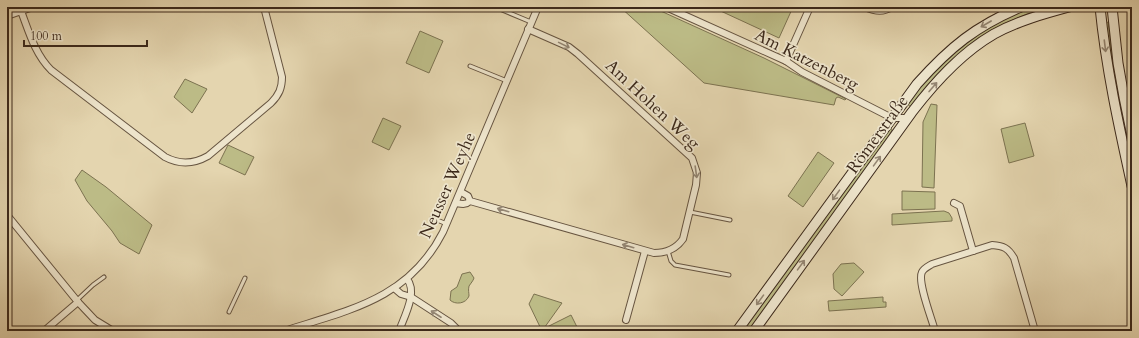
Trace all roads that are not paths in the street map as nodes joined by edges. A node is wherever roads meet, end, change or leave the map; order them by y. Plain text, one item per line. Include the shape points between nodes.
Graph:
1 (33, 7) edge
2 (264, 7) edge
3 (495, 7) edge
4 (538, 7) edge
5 (666, 7) edge
6 (810, 7) edge
7 (865, 7) edge
8 (892, 7) edge
9 (1021, 7) edge
10 (1069, 7) edge
11 (1100, 7) edge
12 (1112, 7) edge
13 (21, 11) junction
14 (7, 16) edge
15 (531, 22) junction
16 (528, 29) junction
17 (786, 61) junction
18 (470, 66) dead end
19 (507, 81) junction
20 (892, 118) junction
21 (908, 118) junction
22 (897, 134) junction
23 (1132, 136) edge
24 (1132, 186) edge
25 (461, 192) junction
26 (470, 201) junction
27 (456, 203) junction
28 (954, 203) dead end
29 (690, 212) junction
30 (7, 215) edge
31 (432, 218) dead end
32 (730, 220) dead end
33 (447, 224) junction
34 (645, 251) junction
35 (668, 251) junction
36 (973, 251) junction
37 (729, 275) dead end
38 (104, 277) dead end
39 (245, 278) dead end
40 (407, 279) junction
41 (394, 288) junction
42 (411, 298) junction
43 (77, 302) junction
44 (229, 312) dead end
45 (626, 320) dead end
46 (44, 331) edge
47 (113, 331) edge
48 (284, 331) edge
49 (399, 331) edge
50 (459, 331) edge
51 (737, 331) edge
52 (754, 331) edge
53 (935, 331) edge
54 (1035, 331) edge

1 - 13 street
2 - 13 street via 282,77 280,91 276,98 208,156 189,163 180,163 165,157 51,70 36,51
3 - 15 lane
4 - 15 street, Neusser Weyhe
5 - 17 street, Am Katzenberg
6 - 17 street
7 - 8 street via 882,11
9 -> 20 main road, Römerstraße via 986,24 946,53 917,84
21 -> 10 main road, Römerstraße via 958,60 993,35 1012,25
11 -> 24 main road via 1111,88
12 - 23 main road via 1118,63
13 - 14 street
15 - 16 street, Neusser Weyhe
16 - 19 street, Neusser Weyhe
16 -> 29 street, Am Hohen Weg via 569,47 578,54 692,158 697,178
17 - 20 street, Am Katzenberg via 802,72
18 - 19 lane
19 - 25 street, Neusser Weyhe
20 - 21 street, Am Katzenberg
20 - 22 street
20 -> 51 main road, Römerstraße
21 - 22 main road, Römerstraße
52 -> 22 main road, Römerstraße
25 - 26 street via 468,196
25 - 27 street, Neusser Weyhe
26 - 27 street via 466,204
34 -> 26 street
27 - 33 street, Neusser Weyhe
28 - 36 street via 960,206
29 - 32 lane
29 - 35 street, Am Hohen Weg via 682,239 676,247
30 - 43 street
31 - 33 lane
33 - 40 street, Neusser Weyhe via 434,249
34 - 35 street
34 - 45 street
35 - 37 lane via 675,265
36 - 53 street via 932,264 922,272 922,288
36 - 54 street via 992,245 1006,248 1010,252 1014,258
38 - 43 lane
39 - 44 lane
40 - 41 street, Neusser Weyhe
40 - 42 street via 411,286
41 - 42 street
41 - 48 street, Neusser Weyhe via 362,306
42 - 49 street
50 -> 42 street
43 - 46 street
43 - 47 street via 95,320

